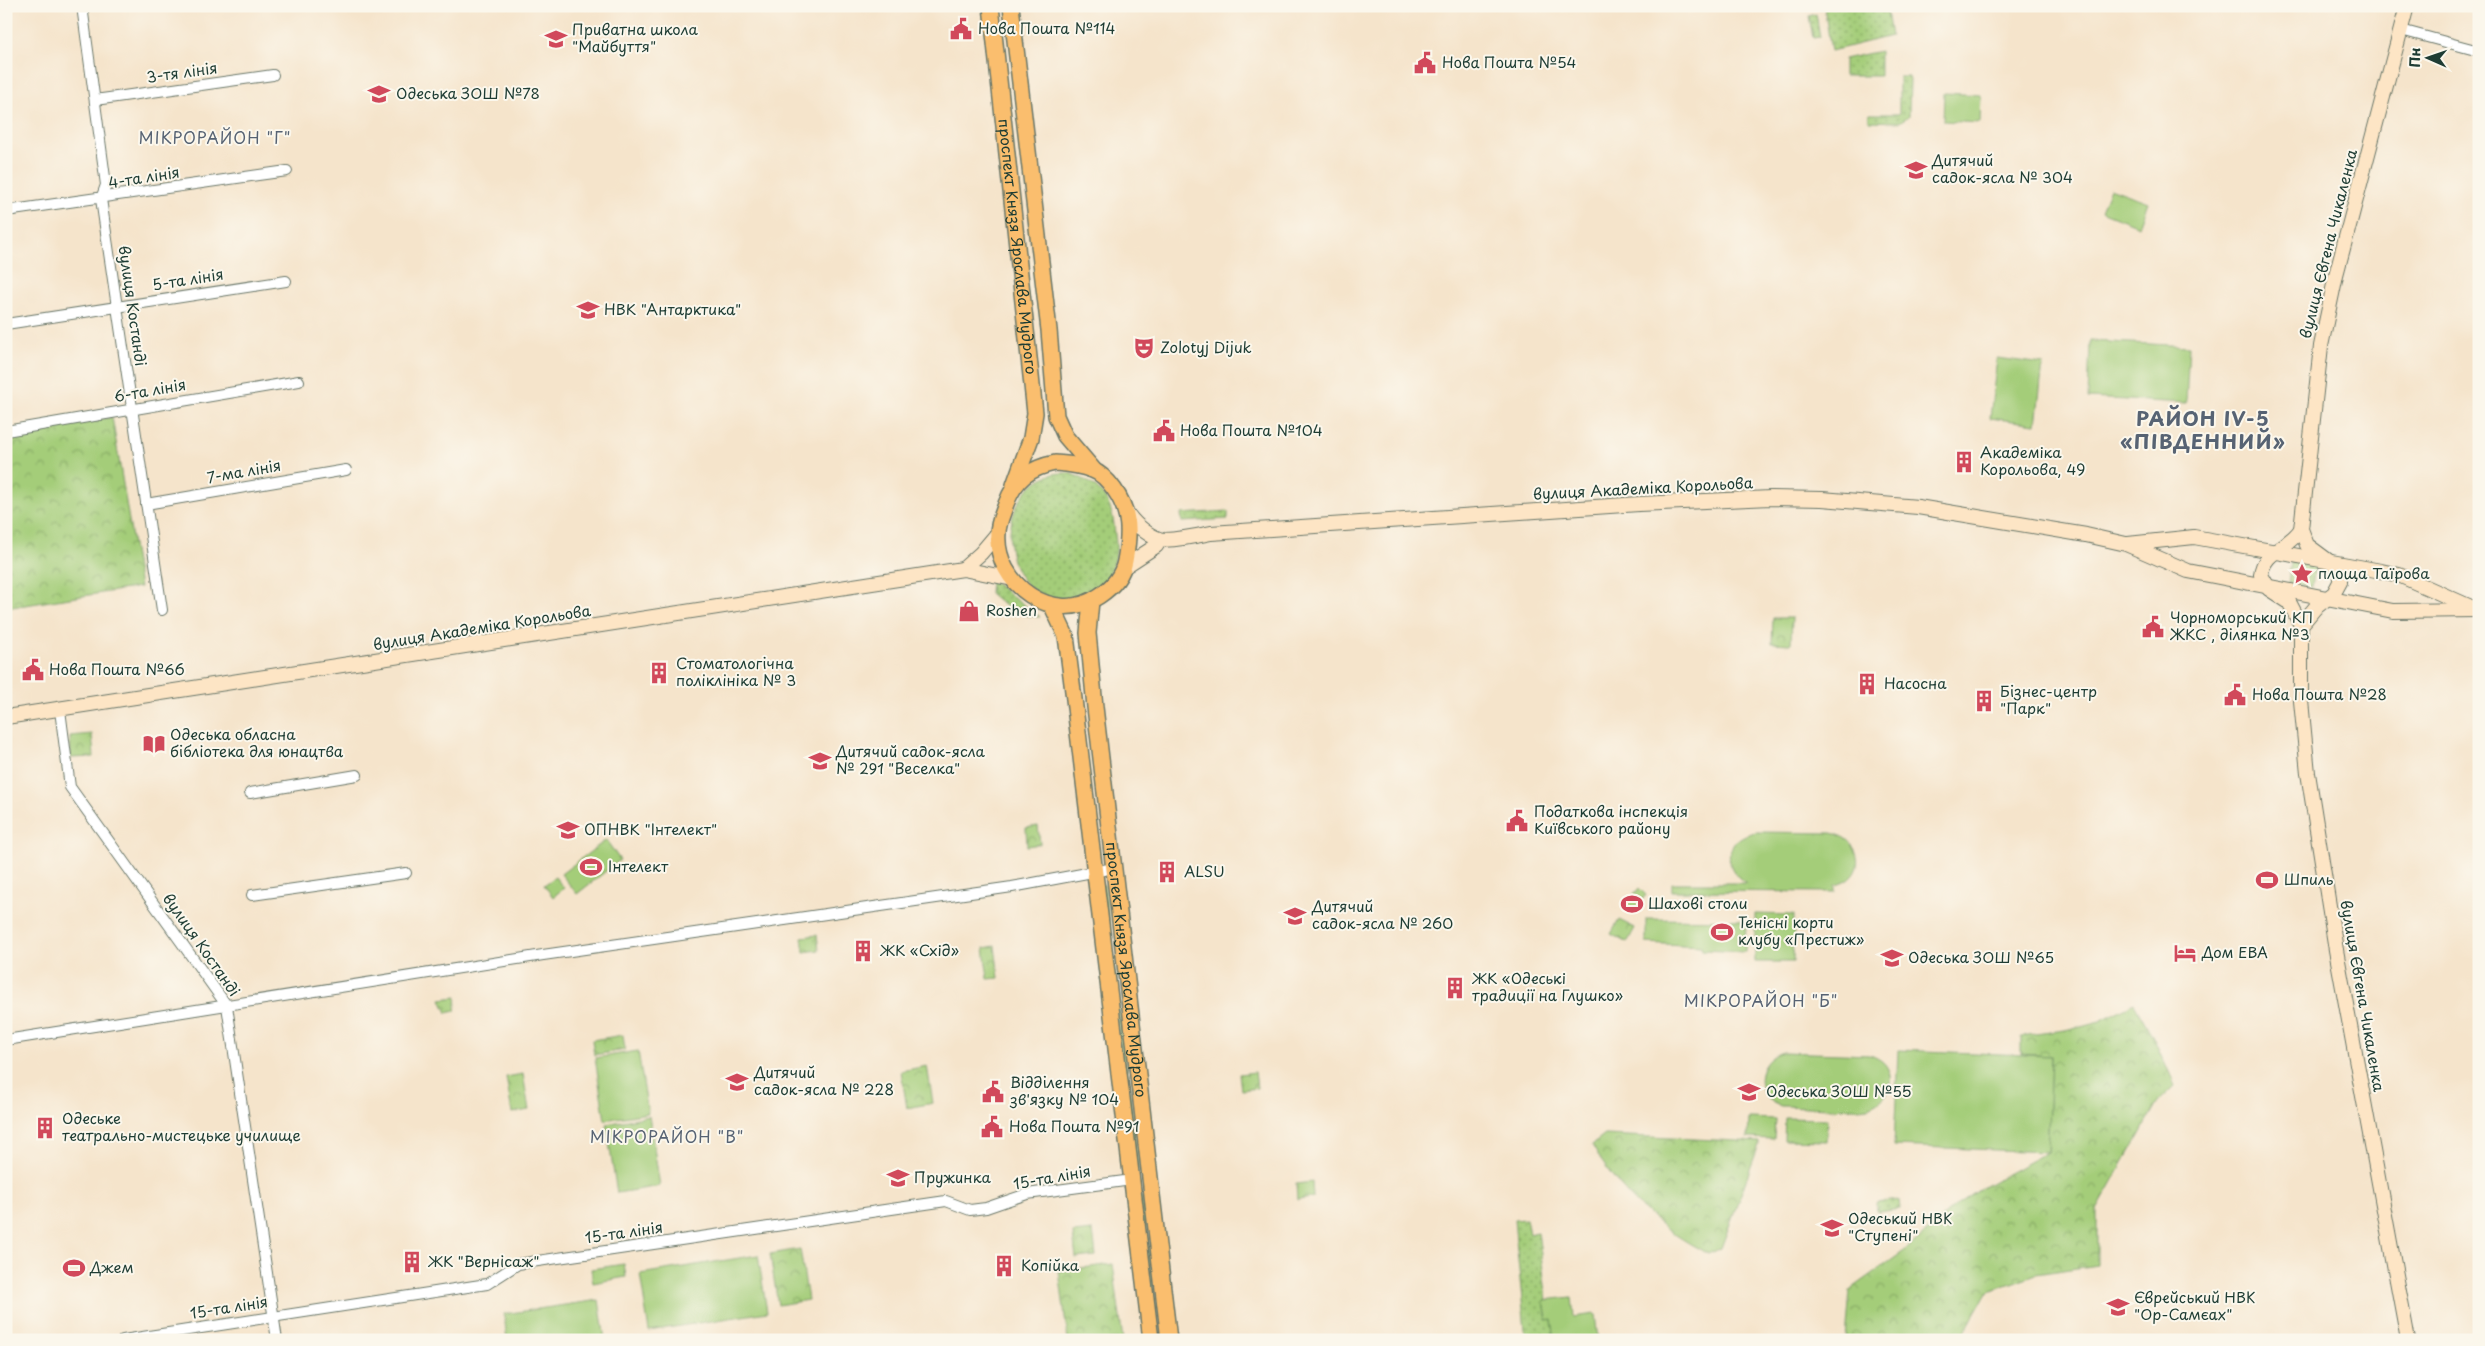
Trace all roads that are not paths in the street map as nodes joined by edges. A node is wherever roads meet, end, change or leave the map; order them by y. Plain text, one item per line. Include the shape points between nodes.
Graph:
1 (82, 6) edge
2 (991, 6) edge
3 (1011, 6) edge
4 (2407, 6) edge
5 (2401, 30) junction
6 (2479, 51) edge
7 (273, 75) dead end
8 (96, 100) junction
9 (287, 171) dead end
10 (101, 199) junction
11 (6, 211) edge
12 (286, 281) dead end
13 (117, 306) junction
14 (6, 324) edge
15 (299, 381) dead end
16 (132, 410) junction
17 (6, 431) edge
18 (346, 470) dead end
19 (1094, 470) junction
20 (1014, 485) junction
21 (146, 504) junction
22 (1126, 511) junction
23 (2301, 529) junction
24 (997, 534) junction
25 (1160, 540) junction
26 (2126, 544) junction
27 (2273, 552) junction
28 (2330, 562) junction
29 (1124, 567) junction
30 (963, 569) junction
31 (1014, 579) junction
32 (2266, 586) junction
33 (2327, 598) junction
34 (1091, 601) junction
35 (1052, 606) junction
36 (162, 610) dead end
37 (2479, 610) edge
38 (2301, 625) junction
39 (60, 710) junction
40 (6, 717) edge
41 (357, 775) dead end
42 (250, 793) dead end
43 (1114, 868) junction
44 (1094, 872) junction
45 (406, 874) dead end
46 (252, 895) dead end
47 (228, 1006) junction
48 (6, 1040) edge
49 (1150, 1178) junction
50 (1132, 1180) junction
51 (273, 1317) junction
52 (123, 1340) edge
53 (276, 1340) edge
54 (1151, 1340) edge
55 (1168, 1340) edge
56 (2408, 1340) edge

1 - 8 street, вулиця Костанді
2 - 20 main road, проспект Князя Ярослава Мудрого via 1035,413 1031,438
3 - 19 main road, проспект Князя Ярослава Мудрого via 1056,416 1065,436
4 - 5 main road, вулиця Євгена Чикаленка
5 - 6 street
5 - 23 main road, вулиця Євгена Чикаленка via 2336,275 2321,346
7 - 8 street, 3-тя лінія
8 - 10 street, вулиця Костанді via 106,186
9 - 10 street, 4-та лінія
10 - 11 street, 4-та лінія
10 - 13 street, вулиця Костанді
12 - 13 street, 5-та лінія
13 - 14 street, 5-та лінія
13 - 16 street, вулиця Костанді
15 - 16 street, 6-та лінія
16 - 17 street, 6-та лінія
16 - 21 street, вулиця Костанді
18 - 21 street, 7-ма лінія
19 - 20 main road via 1055,463 1038,466
19 - 22 main road via 1109,482
20 - 24 main road
21 - 36 street, вулиця Костанді
22 - 25 main road via 1136,525
22 - 29 main road via 1128,528
23 - 27 main road via 2292,541
23 - 28 main road via 2307,544
24 - 30 main road
24 - 31 main road via 1004,567
25 - 26 main road, вулиця Академіка Корольова via 1211,533 1598,506 1771,498 1918,507
25 - 29 main road
26 - 27 main road, вулиця Академіка Корольова via 2194,537
26 - 32 main road, вулиця Академіка Корольова via 2188,570
27 - 28 main road
27 - 32 main road via 2264,562 2262,571
28 - 33 main road via 2338,570 2340,582
28 - 37 main road via 2399,575
29 - 34 main road via 1112,586
30 - 31 main road, вулиця Академіка Корольова
30 - 39 main road, вулиця Академіка Корольова
31 - 35 main road via 1029,596
32 - 33 main road
32 - 38 main road, вулиця Євгена Чикаленка via 2289,602
33 - 37 main road via 2393,611
33 - 38 main road
34 - 35 main road via 1076,606
34 - 43 main road, проспект Князя Ярослава Мудрого via 1088,633
35 - 44 main road, проспект Князя Ярослава Мудрого via 1066,636
38 - 56 main road, вулиця Євгена Чикаленка via 2301,701 2308,773 2336,950
39 - 40 main road, вулиця Академіка Корольова
39 - 47 street, вулиця Костанді via 70,787
41 - 42 street
43 - 44 street
43 - 49 main road, проспект Князя Ярослава Мудрого
44 - 47 street
44 - 50 main road, проспект Князя Ярослава Мудрого
45 - 46 street
47 - 48 street
47 - 51 street, вулиця Костанді
49 - 50 main road
49 - 55 main road, проспект Князя Ярослава Мудрого
50 - 51 street, 15-та лінія via 1027,1194 986,1208 970,1210 946,1201 522,1264 487,1284
50 - 54 main road, проспект Князя Ярослава Мудрого
51 - 52 street, 15-та лінія
51 - 53 street, вулиця Костанді

